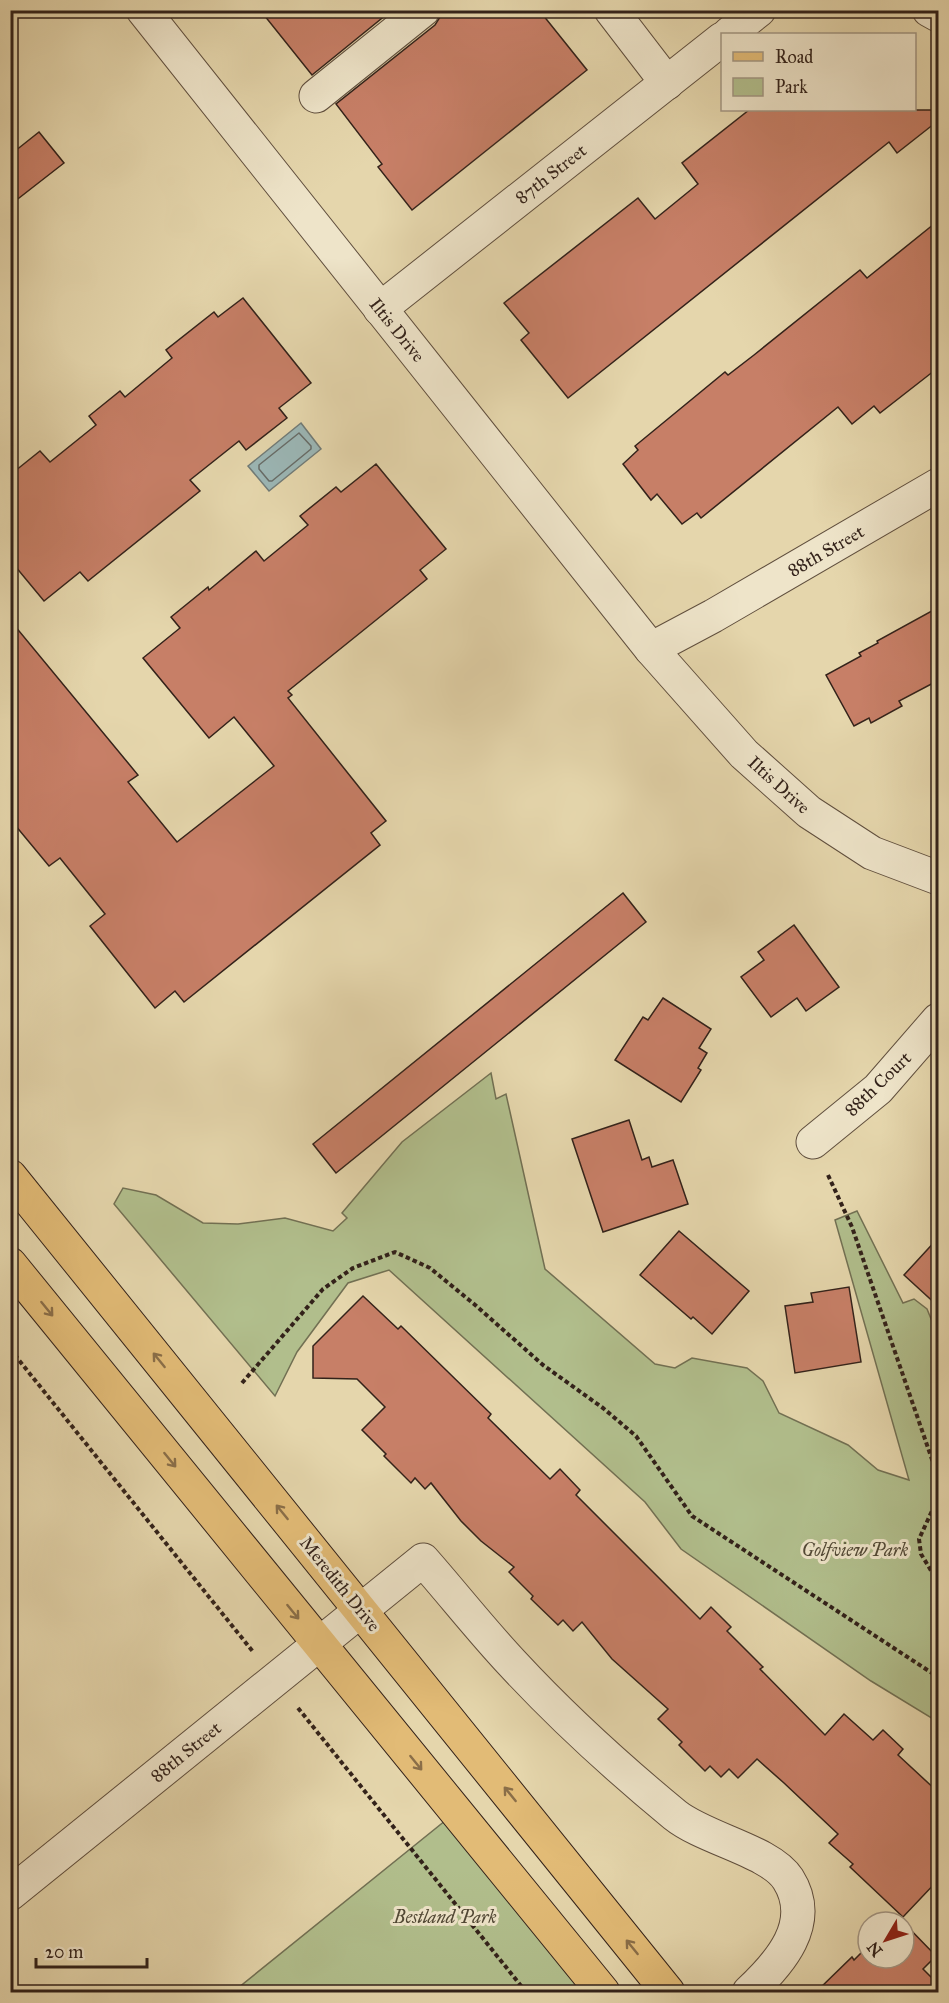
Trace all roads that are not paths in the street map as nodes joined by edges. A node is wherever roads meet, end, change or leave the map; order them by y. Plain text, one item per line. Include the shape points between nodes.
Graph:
1 (142, 10) edge
2 (423, 10) edge
3 (611, 10) edge
4 (759, 10) edge
5 (929, 10) edge
6 (939, 15) edge
7 (730, 33) edge
8 (721, 41) edge
9 (667, 83) junction
10 (316, 96) dead end
11 (380, 309) junction
12 (939, 485) edge
13 (651, 649) junction
14 (939, 878) edge
15 (939, 1020) edge
16 (813, 1142) road end
17 (10, 1176) edge
18 (10, 1264) edge
19 (361, 1610) junction
20 (320, 1644) junction
21 (10, 1894) edge
22 (603, 1992) edge
23 (668, 1992) edge
24 (749, 1992) edge

1 - 11 street, Iltis Drive
2 - 10 street
3 - 9 street
4 - 7 street
5 - 6 street
8 - 9 street, 87th Street
9 - 11 street, 87th Street
11 - 13 street, Iltis Drive
12 - 13 street, 88th Street
13 - 14 street, Iltis Drive via 744,754 809,812 872,853
15 - 16 street, 88th Court via 878,1089
19 -> 17 main road, Meredith Drive
18 -> 20 main road
19 - 20 street, 88th Street
23 -> 19 main road, Meredith Drive
19 - 24 street, 88th Street via 423,1560 520,1671 669,1809 702,1832 772,1863 788,1879 797,1899 795,1933 786,1952
20 - 21 street, 88th Street
20 -> 22 main road

